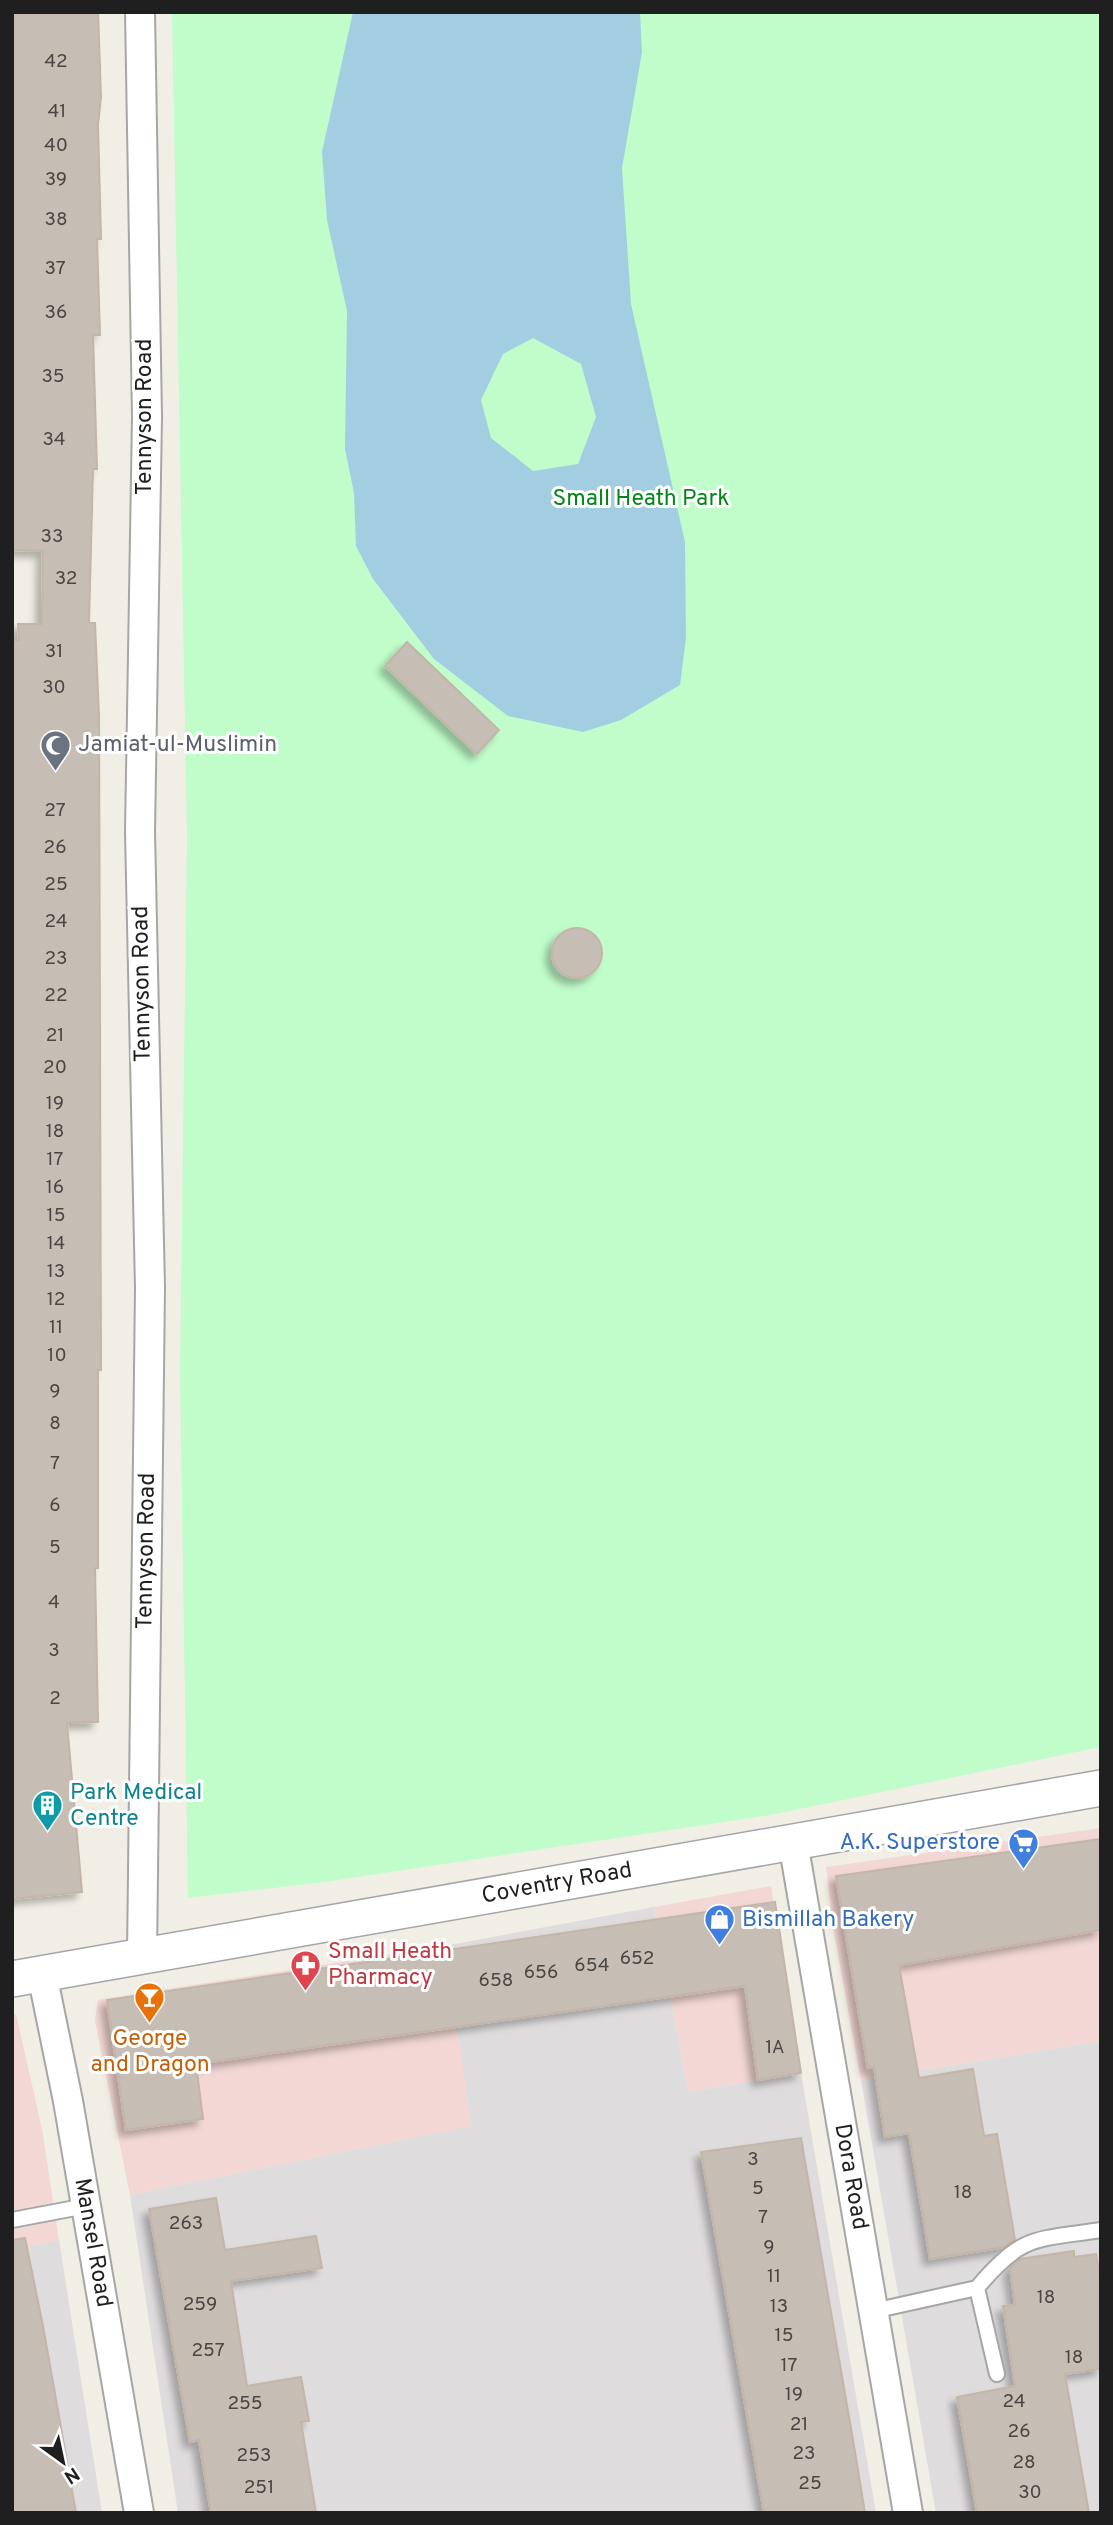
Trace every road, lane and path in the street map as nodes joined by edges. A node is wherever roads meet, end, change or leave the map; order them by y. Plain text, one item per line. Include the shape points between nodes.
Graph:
1 (140, 12) edge
2 (1101, 1788) edge
3 (793, 1842) junction
4 (142, 1956) junction
5 (27, 1976) edge
6 (86, 2206) junction
7 (12, 2220) edge
8 (1101, 2230) edge
9 (977, 2288) junction
10 (873, 2311) junction
11 (997, 2374) dead end
12 (139, 2513) edge
13 (908, 2513) edge

1 - 4 street, Tennyson Road via 147,417 140,832 150,1288
2 - 3 street, Coventry Road
3 - 4 street, Coventry Road
3 - 10 street, Dora Road
4 - 5 street, Coventry Road
5 - 6 street, Mansel Road
6 - 7 lane
6 - 12 street, Mansel Road
8 - 9 lane via 1030,2241 1004,2256
9 - 10 lane
9 - 11 lane
10 - 13 street, Dora Road

